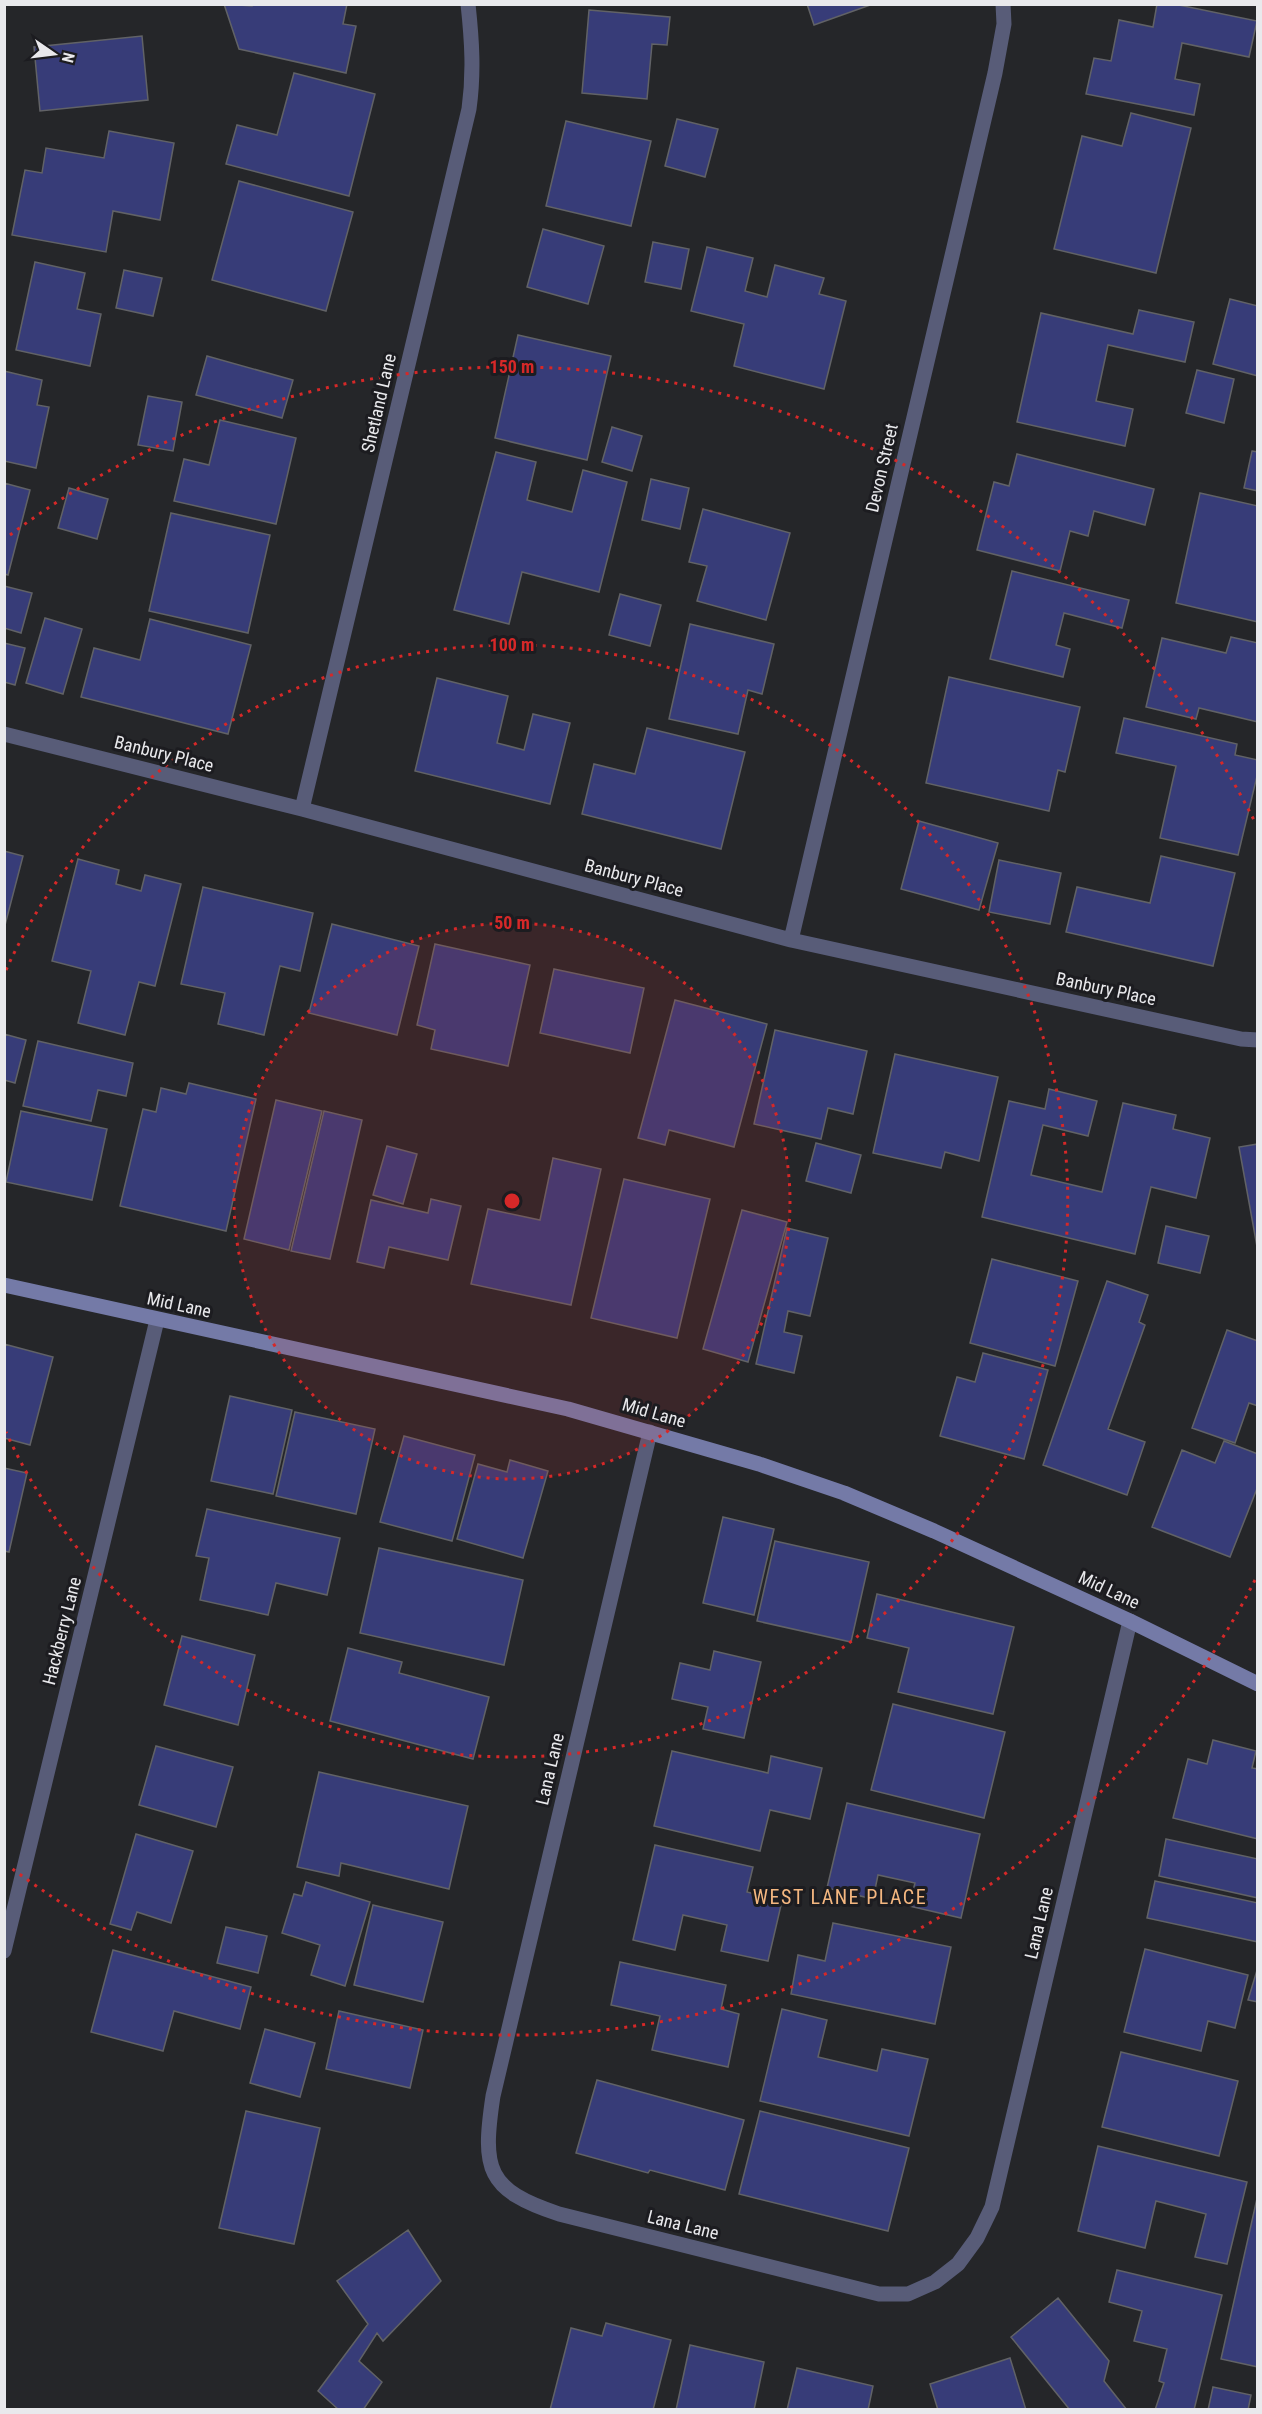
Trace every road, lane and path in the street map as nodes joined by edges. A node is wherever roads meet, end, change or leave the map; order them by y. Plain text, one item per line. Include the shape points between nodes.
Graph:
1 (468, 4) edge
2 (1003, 4) edge
3 (4, 734) edge
4 (302, 809) junction
5 (791, 940) junction
6 (1257, 1040) edge
7 (4, 1286) edge
8 (157, 1320) junction
9 (650, 1432) junction
10 (1130, 1621) junction
11 (1257, 1684) edge
12 (4, 1951) edge

1 - 4 street, Shetland Lane via 474,79 469,109
2 - 5 street, Devon Street via 1004,24 995,73
3 - 4 street, Banbury Place
4 - 5 street, Banbury Place
5 - 6 street, Banbury Place
7 - 8 street, Mid Lane
8 - 9 street, Mid Lane via 568,1409
8 - 12 street, Hackberry Lane
9 - 10 street, Mid Lane via 844,1493
9 - 10 street, Lana Lane via 493,2096 488,2150 494,2172 507,2191 528,2204 879,2294 908,2294 935,2282 958,2264 992,2207
10 - 11 street, Mid Lane

